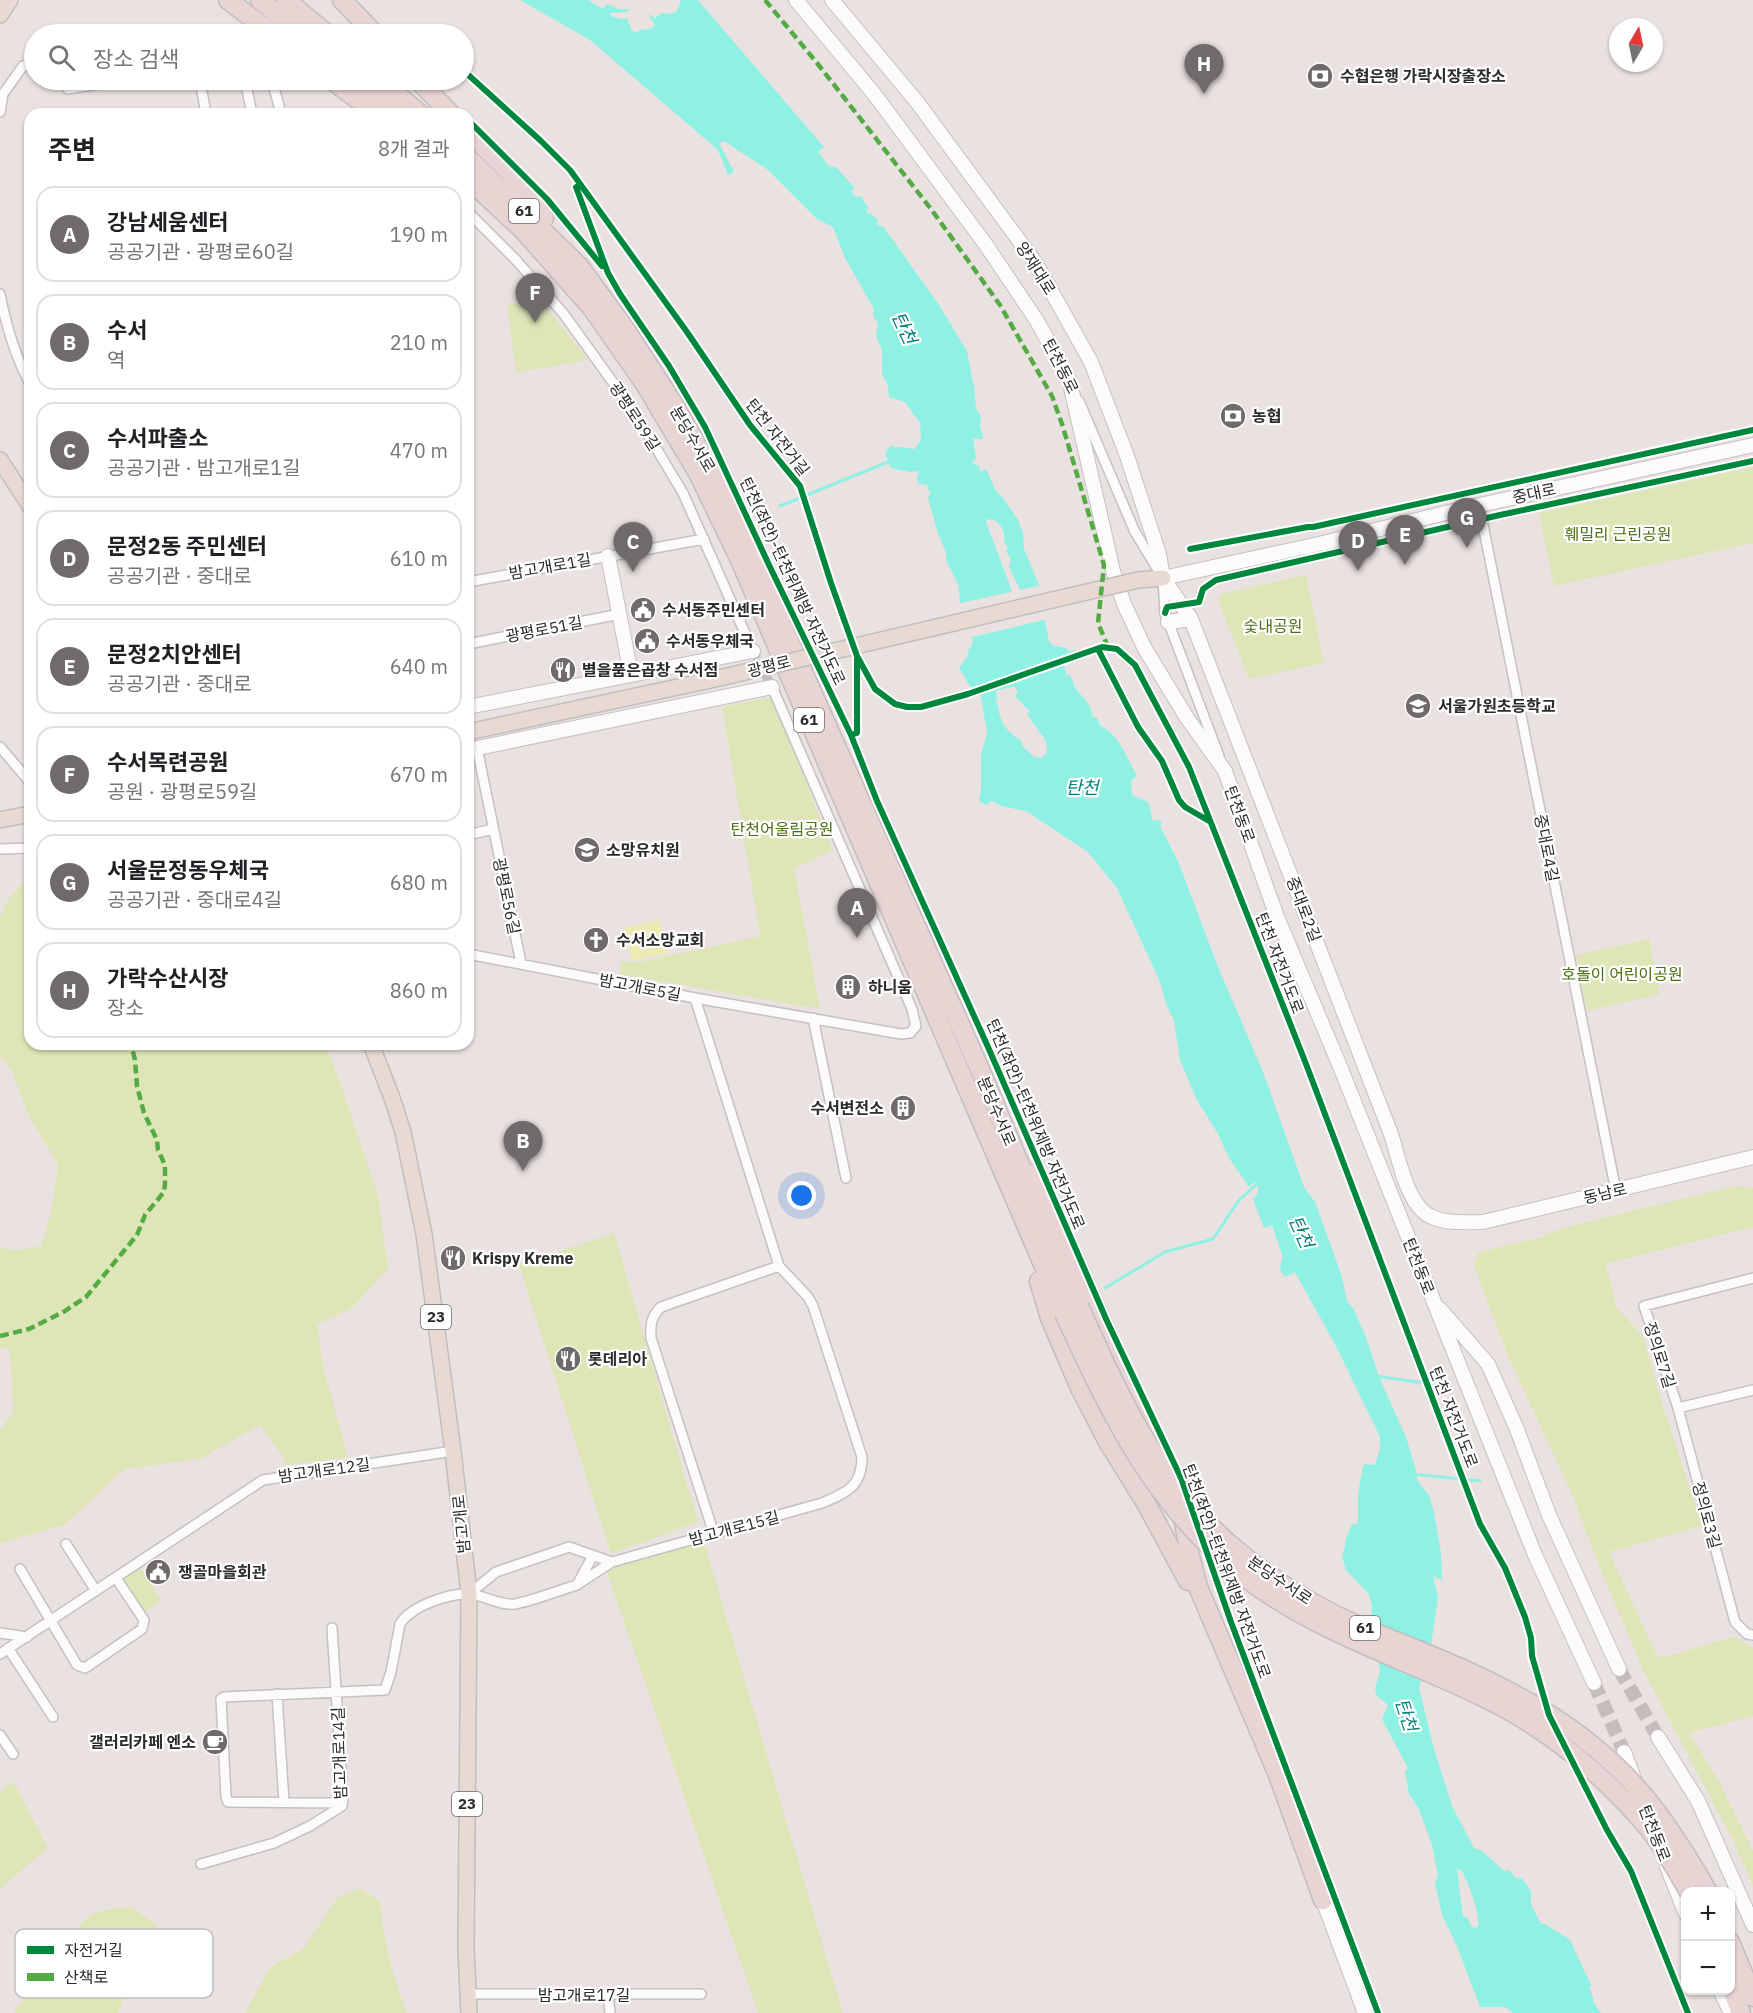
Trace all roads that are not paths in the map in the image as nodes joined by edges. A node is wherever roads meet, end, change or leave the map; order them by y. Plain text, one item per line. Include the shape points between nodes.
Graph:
1 (10, 0) edge
2 (228, 0) edge
3 (260, 0) edge
4 (286, 0) edge
5 (342, 0) edge
6 (796, 0) edge
7 (832, 0) edge
8 (0, 15) edge
9 (260, 24) edge
10 (289, 24) edge
11 (315, 24) edge
12 (365, 24) edge
13 (24, 66) edge
14 (201, 90) edge
15 (247, 90) edge
16 (275, 90) edge
17 (345, 90) edge
18 (367, 90) edge
19 (392, 90) edge
20 (427, 90) edge
21 (203, 108) edge
22 (251, 108) edge
23 (279, 108) edge
24 (369, 108) edge
25 (388, 108) edge
26 (413, 108) edge
27 (445, 108) edge
28 (0, 112) edge
29 (474, 137) edge
30 (474, 164) edge
31 (474, 185) edge
32 (474, 218) edge
33 (579, 266) junction
34 (0, 294) edge
35 (24, 374) edge
36 (1069, 379) junction
37 (1753, 445) edge
38 (0, 460) edge
39 (24, 497) edge
40 (1479, 505) junction
41 (704, 539) junction
42 (608, 556) junction
43 (1163, 578) junction
44 (1138, 580) joint
45 (474, 581) edge
46 (620, 614) junction
47 (1191, 620) junction
48 (1168, 622) junction
49 (474, 643) edge
50 (753, 651) joint
51 (702, 660) junction
52 (631, 674) junction
53 (772, 687) joint
54 (724, 696) junction
55 (474, 706) edge
56 (474, 731) edge
57 (0, 747) edge
58 (474, 749) edge
59 (474, 757) edge
60 (1225, 771) junction
61 (24, 776) edge
62 (24, 815) edge
63 (0, 820) edge
64 (493, 830) junction
65 (474, 834) edge
66 (24, 848) edge
67 (0, 849) edge
68 (474, 955) edge
69 (520, 963) junction
70 (695, 998) junction
71 (813, 1018) junction
72 (373, 1050) edge
73 (982, 1074) junction
74 (1753, 1157) edge
75 (846, 1178) dead end
76 (1616, 1191) junction
77 (1456, 1222) joint
78 (779, 1266) junction
79 (1753, 1278) edge
80 (1432, 1301) junction
81 (1065, 1312) junction
82 (1753, 1390) edge
83 (1678, 1408) junction
84 (453, 1451) junction
85 (714, 1534) junction
86 (66, 1544) dead end
87 (592, 1557) junction
88 (612, 1562) junction
89 (20, 1569) dead end
90 (116, 1578) junction
91 (577, 1585) junction
92 (96, 1591) junction
93 (469, 1594) junction
94 (51, 1621) junction
95 (332, 1628) dead end
96 (0, 1633) edge
97 (1753, 1635) edge
98 (27, 1637) junction
99 (4, 1651) edge
100 (1618, 1669) tunnel mouth
101 (1594, 1683) tunnel mouth
102 (336, 1691) junction
103 (277, 1694) junction
104 (53, 1717) dead end
105 (0, 1735) edge
106 (1658, 1737) tunnel mouth
107 (1624, 1752) tunnel mouth
108 (14, 1754) dead end
109 (284, 1802) junction
110 (342, 1803) junction
111 (201, 1864) dead end
112 (1686, 1887) edge
113 (1705, 1887) edge
114 (1323, 1900) junction
115 (1681, 1901) edge
116 (1753, 1925) edge
117 (1735, 1952) edge
118 (468, 1994) junction
119 (701, 1994) dead end
120 (608, 1995) junction
121 (1722, 1995) edge
122 (1735, 1995) edge
123 (1753, 1997) edge
124 (469, 2013) edge
125 (610, 2013) edge
126 (1365, 2013) edge
127 (1731, 2013) edge
128 (1741, 2013) edge

1 - 8 main road
2 - 9 highway
3 - 10 highway
4 - 11 highway
5 - 12 highway
6 - 36 street, 탄천동로 via 875,95 999,263
7 - 43 street, 양재대로 via 917,102 1041,272 1091,363 1127,456
13 - 28 street via 3,94
14 - 21 street
15 - 22 street
16 - 23 street
17 - 24 highway
18 - 25 highway
19 - 26 highway
20 - 27 highway
29 - 33 highway via 509,172
30 - 33 highway, 분당수서로 / 61
31 - 81 highway, 분당수서로 / 61 via 523,231 592,308 645,384 699,475 740,560
32 - 41 street, 광평로59길 via 563,313 635,413 683,493
33 - 73 highway, 분당수서로 / 61 via 670,399 722,490
34 - 35 street via 4,318
36 - 43 street, 탄천동로 via 1135,532
36 - 60 street via 1124,604 1145,649
37 - 40 street, 중대로
38 - 39 main road
40 - 43 street, 중대로
40 - 76 street, 중대로4길
41 - 42 street, 밤고개로1길
41 - 50 street, 광평로59길
42 - 45 street, 밤고개로1길
42 - 46 street
43 - 44 main road, 중대로
43 - 47 street, 중대로2길
43 - 48 street, 탄천동로
44 - 56 main road, 광평로, bridge
46 - 49 street, 광평로51길
46 - 52 street
47 - 48 street
47 - 77 street, 중대로2길 via 1414,1200 1432,1217
48 - 60 street, 탄천동로
50 - 51 street
51 - 52 street
51 - 54 street via 724,662 732,668 735,684
52 - 55 street
53 - 54 street
53 - 71 street, 밤고개로5길 via 916,1026 910,1033 902,1034
54 - 58 street
57 - 61 street
59 - 64 street, 광평로56길
60 - 80 street, 탄천동로 via 1277,917
62 - 63 main road
64 - 65 street
64 - 69 street, 광평로56길
66 - 67 street
68 - 69 street, 밤고개로5길
69 - 70 street, 밤고개로5길
70 - 71 street, 밤고개로5길
70 - 78 street
71 - 75 street
72 - 84 main road, 밤고개로 / 23 via 411,1166
73 - 81 highway, 분당수서로 / 61
73 - 114 highway via 1044,1189 1175,1489 1198,1587 1278,1775
74 - 76 street, 동남로
76 - 77 street, 동남로 via 1483,1222
78 - 85 street via 661,1307 653,1315 650,1327
78 - 85 street, 밤고개로15길 via 813,1306 862,1467 856,1484 836,1497
79 - 83 street, 정의로7길 via 1644,1306
80 - 100 street via 1488,1364 1549,1515
80 - 101 street, 탄천동로 via 1535,1555
81 - 112 highway, 분당수서로 / 61, bridge via 1101,1394 1125,1437 1163,1497 1197,1537 1254,1585 1308,1618 1486,1698 1527,1721 1605,1782 1651,1831
81 - 113 highway, 분당수서로 / 61, bridge via 1115,1387 1148,1447 1196,1510 1233,1547 1313,1603 1506,1689 1574,1731 1625,1776 1658,1814
81 - 114 highway via 1080,1388 1182,1569
82 - 83 street
83 - 97 street, 정의로3길 via 1735,1622
84 - 90 street, 밤고개로12길 via 263,1480
84 - 93 main road, 밤고개로 / 23
85 - 88 street, 밤고개로15길
86 - 92 street
87 - 88 street, 밤고개로15길
87 - 91 street
87 - 93 street, 밤고개로15길 via 569,1547 496,1572
88 - 91 street
89 - 94 street
90 - 92 street, 밤고개로12길
90 - 94 street via 144,1625 85,1668 77,1665
91 - 93 street via 513,1604
92 - 94 street, 밤고개로12길
93 - 102 street, 밤고개로14길 via 438,1598 404,1618 385,1690
93 - 118 main road, 밤고개로 / 23
94 - 98 street, 밤고개로12길
95 - 102 street, 밤고개로14길
96 - 98 street
98 - 99 street, 밤고개로12길
99 - 104 street, 밤고개로12길
102 - 103 street, 밤고개로14길
102 - 110 street, 밤고개로14길
103 - 109 street
103 - 109 street, 밤고개로14길 via 221,1699 226,1797 228,1802
105 - 108 street
106 - 116 street via 1698,1801
107 - 115 street, 탄천동로
109 - 110 street
110 - 111 street, 밤고개로14길 via 340,1808 274,1843
114 - 126 street
117 - 123 highway
118 - 120 street, 밤고개로17길
118 - 124 main road, 밤고개로 / 23
119 - 120 street, 밤고개로17길
120 - 125 street
121 - 127 street
122 - 128 highway

